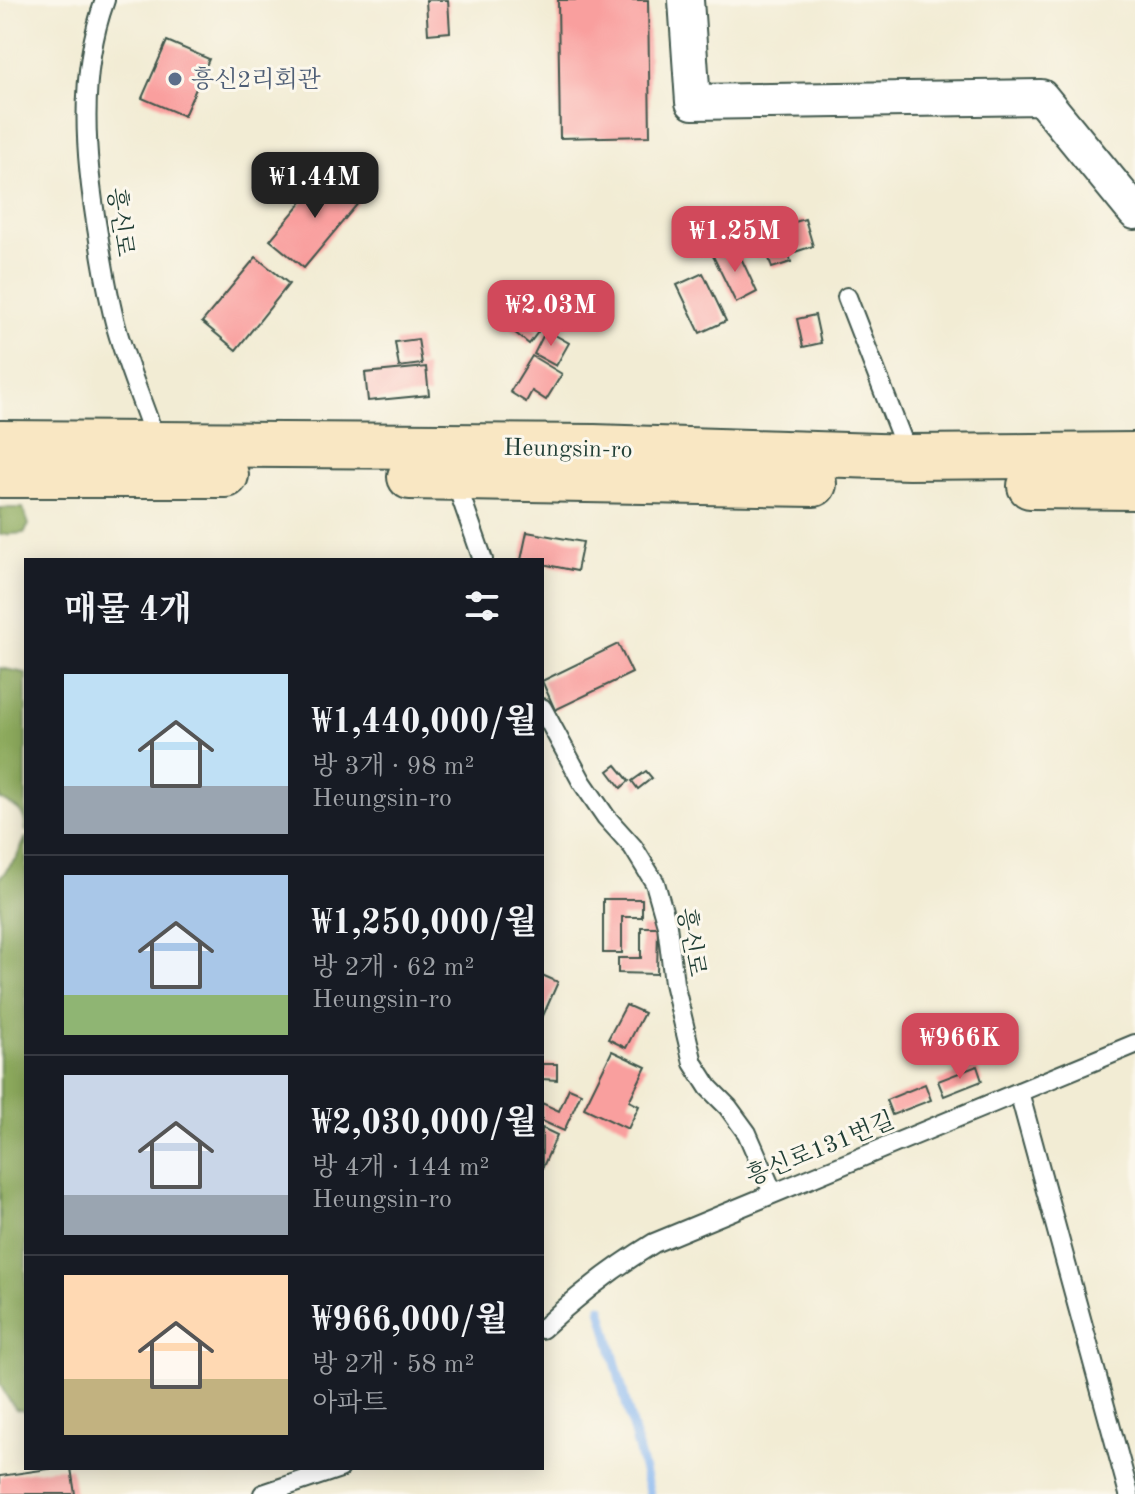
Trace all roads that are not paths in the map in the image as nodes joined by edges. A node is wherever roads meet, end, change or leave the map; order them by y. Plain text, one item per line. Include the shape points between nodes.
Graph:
1 (105, 0) edge
2 (686, 0) edge
3 (1135, 212) edge
4 (847, 297) dead end
5 (0, 443) edge
6 (157, 444) junction
7 (1135, 455) edge
8 (909, 457) junction
9 (448, 462) junction
10 (0, 475) edge
11 (1135, 487) edge
12 (482, 558) edge
13 (544, 712) edge
14 (1135, 1044) edge
15 (1019, 1092) junction
16 (773, 1193) junction
17 (544, 1327) edge
18 (334, 1470) edge
19 (263, 1494) edge
20 (1129, 1494) edge

1 - 6 lane, 흥신로 via 96,23 88,82 86,141 94,211 117,329
2 - 3 street via 693,102 1041,97
4 - 8 lane
5 - 6 main road, Heungsin-ro
6 - 9 main road, Heungsin-ro
7 - 8 main road, Heungsin-ro
8 - 9 main road, Heungsin-ro via 594,447
9 - 10 main road, Heungsin-ro
9 - 11 main road, Heungsin-ro via 895,485
9 - 12 lane
13 - 16 lane, 흥신로 via 582,782 655,883 693,1063 747,1133
14 - 15 lane, 흥신로131번길
15 - 16 lane, 흥신로131번길
15 - 20 lane
16 - 17 lane, 흥신로131번길 via 654,1243 575,1298
18 - 19 lane

